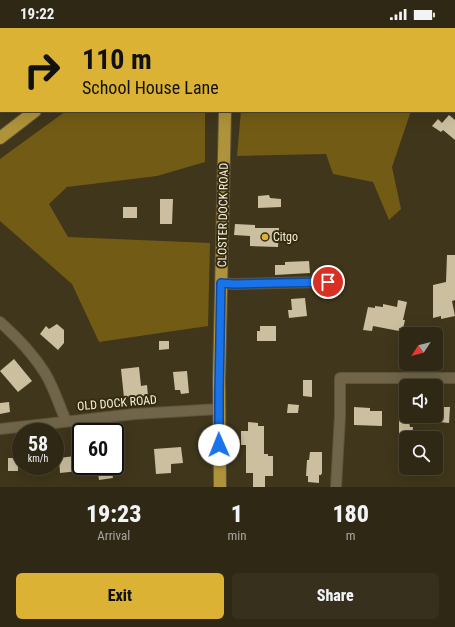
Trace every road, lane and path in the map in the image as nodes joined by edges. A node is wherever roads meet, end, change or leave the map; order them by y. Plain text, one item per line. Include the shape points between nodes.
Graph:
1 (34, 112) edge
2 (225, 112) edge
3 (0, 138) edge
4 (328, 282) dead end
5 (221, 283) junction
6 (0, 322) edge
7 (455, 378) edge
8 (219, 409) junction
9 (66, 421) junction
10 (0, 429) edge
11 (220, 487) edge
12 (336, 487) edge

1 - 3 main road
2 - 5 main road, CLOSTER DOCK ROAD
4 - 5 street
5 - 8 main road, CLOSTER DOCK ROAD
6 - 9 street, OLD DOCK ROAD via 21,342 45,374
7 - 12 street via 340,378
8 - 9 street, OLD DOCK ROAD
8 - 11 main road, CLOSTER DOCK ROAD
9 - 10 street

